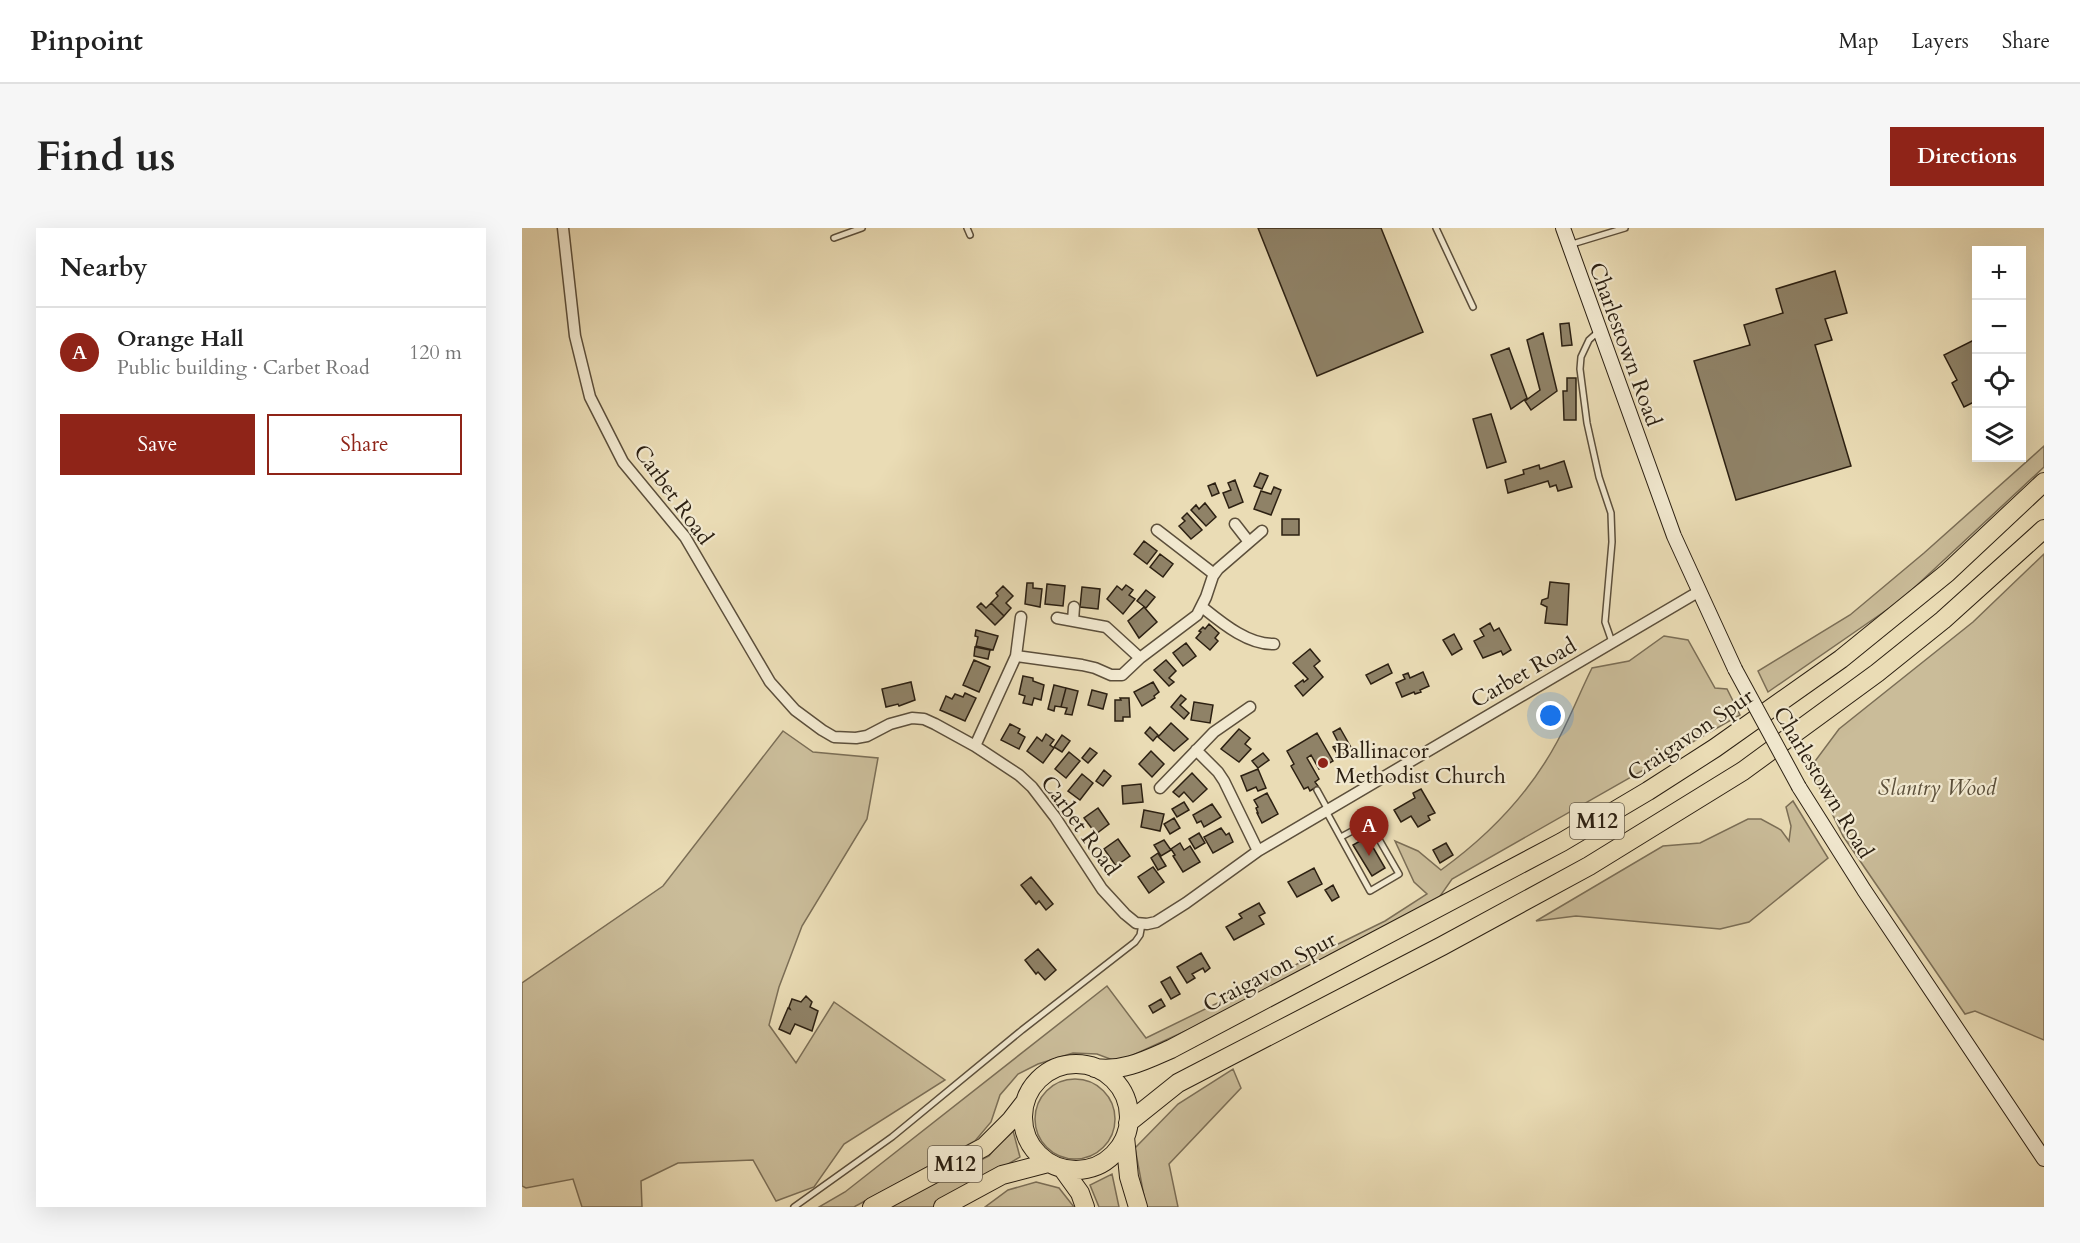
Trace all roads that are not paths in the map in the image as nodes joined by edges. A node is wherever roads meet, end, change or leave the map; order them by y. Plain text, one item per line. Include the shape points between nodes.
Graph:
1 (563, 228) edge
2 (862, 228) edge
3 (967, 228) edge
4 (1436, 228) edge
5 (1563, 228) edge
6 (1625, 228) edge
7 (970, 235) dead end
8 (834, 238) dead end
9 (1569, 245) junction
10 (1473, 307) dead end
11 (1599, 331) junction
12 (2044, 482) edge
13 (1235, 524) dead end
14 (2044, 529) edge
15 (1157, 530) dead end
16 (1262, 531) dead end
17 (1249, 542) junction
18 (1214, 574) junction
19 (1698, 592) junction
20 (1074, 607) dead end
21 (1202, 607) junction
22 (1021, 617) dead end
23 (1057, 618) dead end
24 (1073, 621) junction
25 (1612, 642) junction
26 (1274, 644) dead end
27 (1016, 656) junction
28 (1140, 658) junction
29 (1250, 707) dead end
30 (975, 746) junction
31 (1196, 750) junction
32 (1161, 788) dead end
33 (1317, 790) dead end
34 (1327, 810) junction
35 (1341, 837) junction
36 (1258, 851) junction
37 (1142, 924) junction
38 (1095, 1068) junction
39 (1025, 1102) junction
40 (1126, 1130) junction
41 (2044, 1159) edge
42 (1055, 1165) junction
43 (794, 1207) edge
44 (872, 1207) edge
45 (943, 1207) edge
46 (1085, 1207) edge
47 (1138, 1207) edge

1 - 30 street, Carbet Road via 575,336 590,397 623,462 685,537 770,682 795,710 834,737 867,736 901,720 924,719
2 - 8 lane
3 - 7 lane
4 - 10 lane
5 - 9 main road, Charlestown Road
6 - 9 lane
9 - 11 main road, Charlestown Road
11 - 19 main road, Charlestown Road
11 - 25 lane via 1589,340 1580,369 1591,440 1611,513 1605,622
12 - 38 highway, Craigavon Spur / M12 via 1947,573 1841,659 1648,791 1563,842 1172,1049 1123,1068
13 - 17 street
14 - 40 highway, M12 via 1877,674 1743,771 1589,866 1178,1083
15 - 18 street
16 - 17 street
17 - 18 street
18 - 21 street
19 - 25 street, Carbet Road
19 - 41 main road, Charlestown Road, bridge via 1799,787
20 - 24 street
21 - 26 street via 1248,637
21 - 28 street via 1197,615
22 - 27 street
23 - 24 street
24 - 28 street via 1106,627
25 - 34 street, Carbet Road
27 - 28 street via 1082,665 1116,676
27 - 30 street
29 - 31 street
30 - 37 street, Carbet Road via 1032,787 1102,889 1131,920
31 - 32 street
31 - 36 street via 1224,781
33 - 34 lane
34 - 35 lane
34 - 36 street, Carbet Road
35 - 35 lane via 1370,891 1399,874 1369,822
36 - 37 street, Carbet Road via 1166,915 1151,924
37 - 43 lane via 1135,942 892,1137
38 - 39 highway, M12 via 1081,1065 1054,1069 1037,1081
38 - 40 highway via 1120,1089 1127,1107
39 - 42 highway via 1024,1130 1029,1143
39 - 44 highway, M12 via 984,1147
40 - 42 highway, M12 via 1118,1150 1104,1162 1084,1169
40 - 47 highway via 1129,1177
42 - 45 highway, M12 via 1002,1175
42 - 46 highway via 1080,1193

